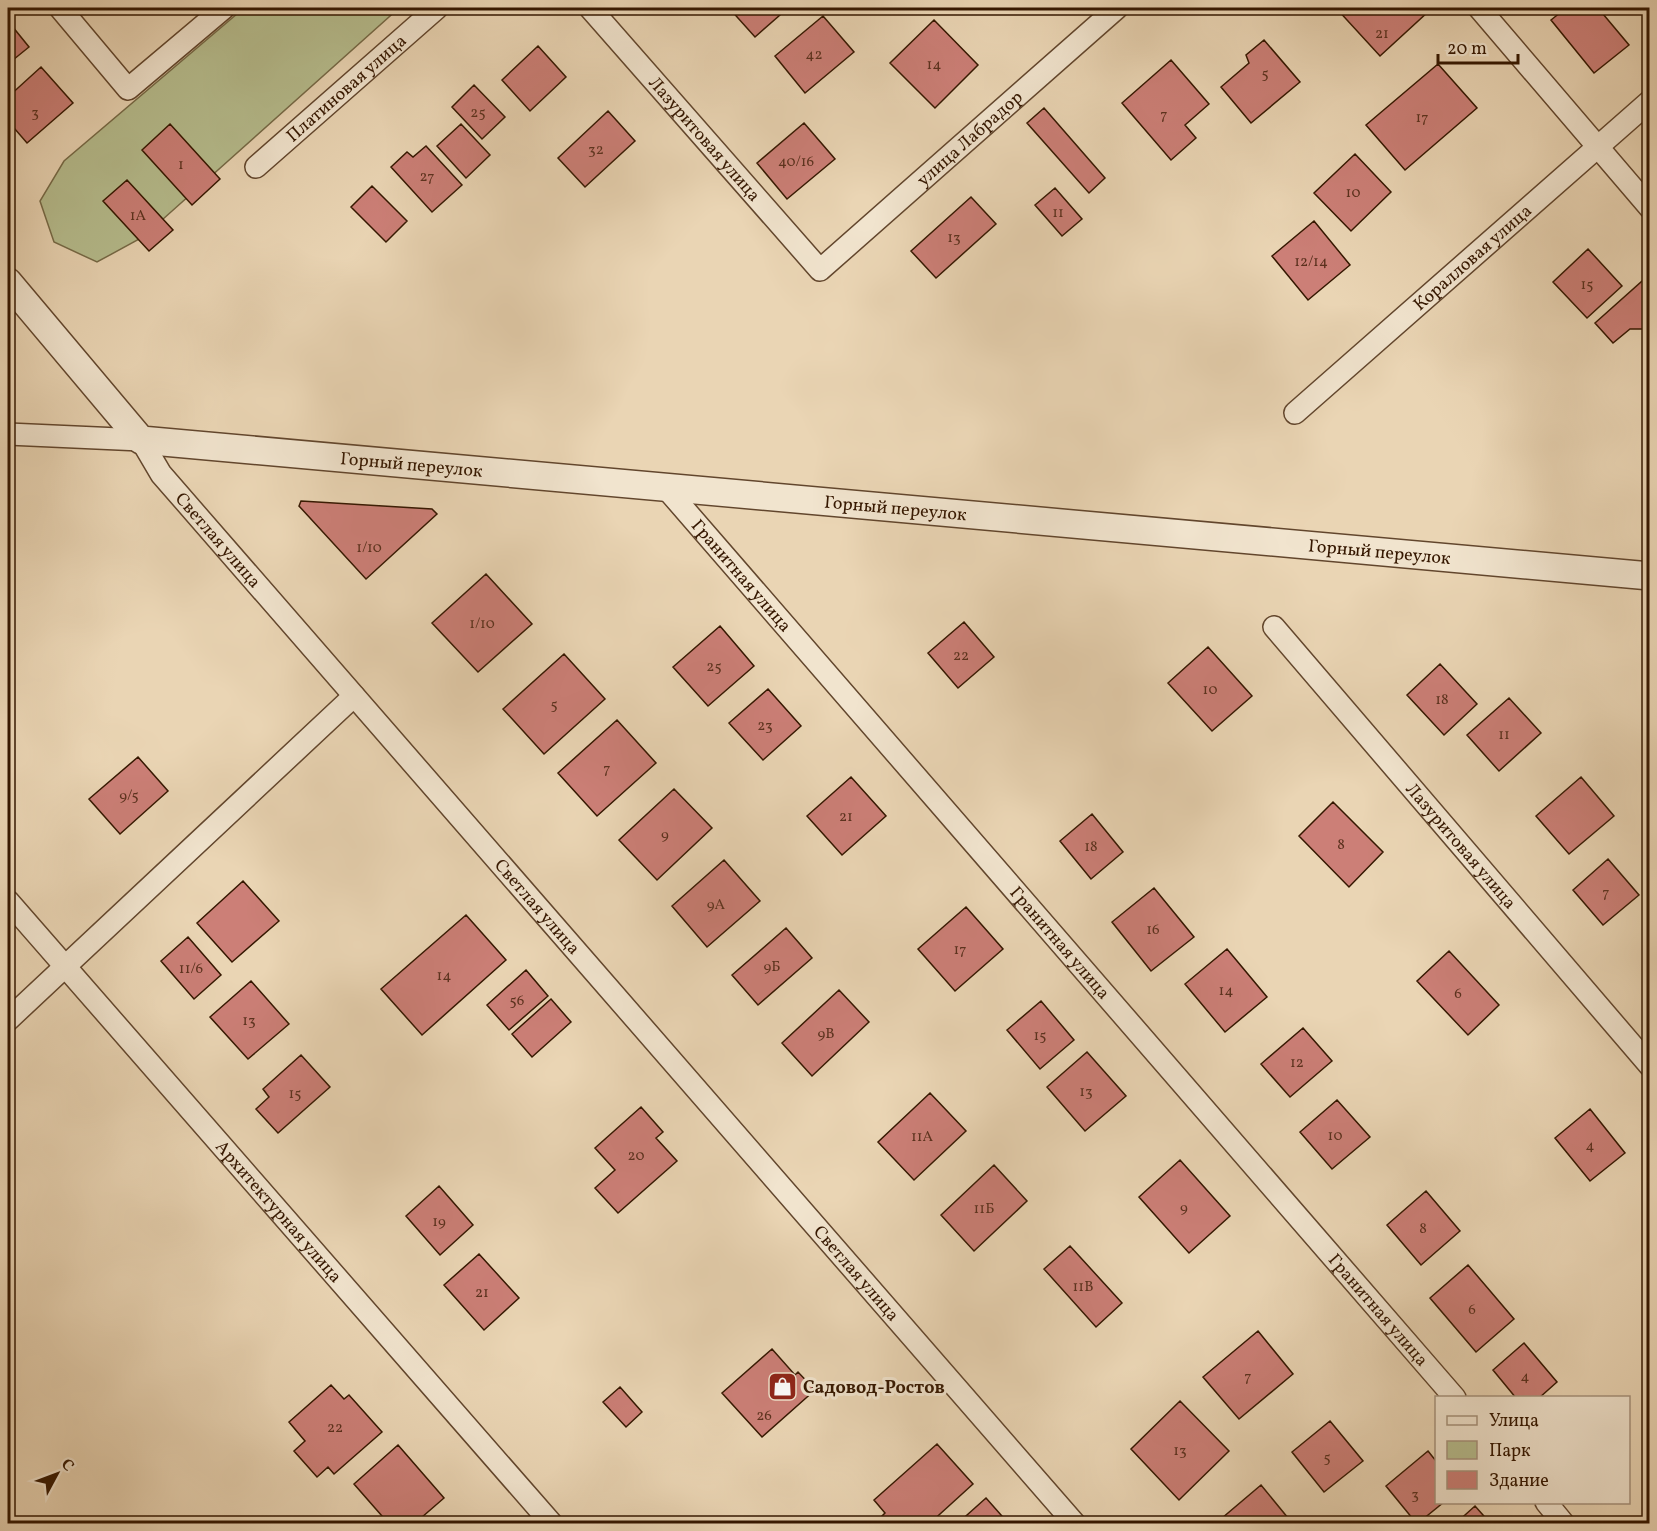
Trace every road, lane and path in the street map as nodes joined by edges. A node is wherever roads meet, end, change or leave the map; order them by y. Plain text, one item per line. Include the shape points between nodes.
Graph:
1 (60, 8) edge
2 (224, 8) edge
3 (437, 8) edge
4 (590, 8) edge
5 (1117, 8) edge
6 (1479, 8) edge
7 (1650, 101) edge
8 (1597, 147) junction
9 (256, 167) dead end
10 (1650, 208) edge
11 (820, 270) joint
12 (8, 282) edge
13 (1295, 413) dead end
14 (8, 434) edge
15 (141, 440) junction
16 (665, 487) junction
17 (1650, 576) edge
18 (1274, 627) dead end
19 (354, 696) junction
20 (8, 901) edge
21 (64, 967) junction
22 (8, 1020) edge
23 (1650, 1066) edge
24 (1453, 1396) edge
25 (1547, 1504) edge
26 (552, 1524) edge
27 (1075, 1524) edge
28 (1564, 1524) edge

1 - 2 street via 128,89
3 - 9 street, Платиновая улица
4 - 11 street, Лазуритовая улица
5 - 11 street, улица Лабрадор
6 - 8 street
7 - 8 street, Коралловая улица
8 - 10 street
8 - 13 street, Коралловая улица
12 - 15 street, Светлая улица
14 - 15 street
15 - 16 street, Горный переулок
15 - 19 street, Светлая улица via 161,474
16 - 17 street, Горный переулок
16 - 24 street, Гранитная улица
18 - 23 street, Лазуритовая улица
19 - 21 street
19 - 27 street, Светлая улица
20 - 21 street, Архитектурная улица
21 - 22 street
21 - 26 street, Архитектурная улица
25 - 28 street

